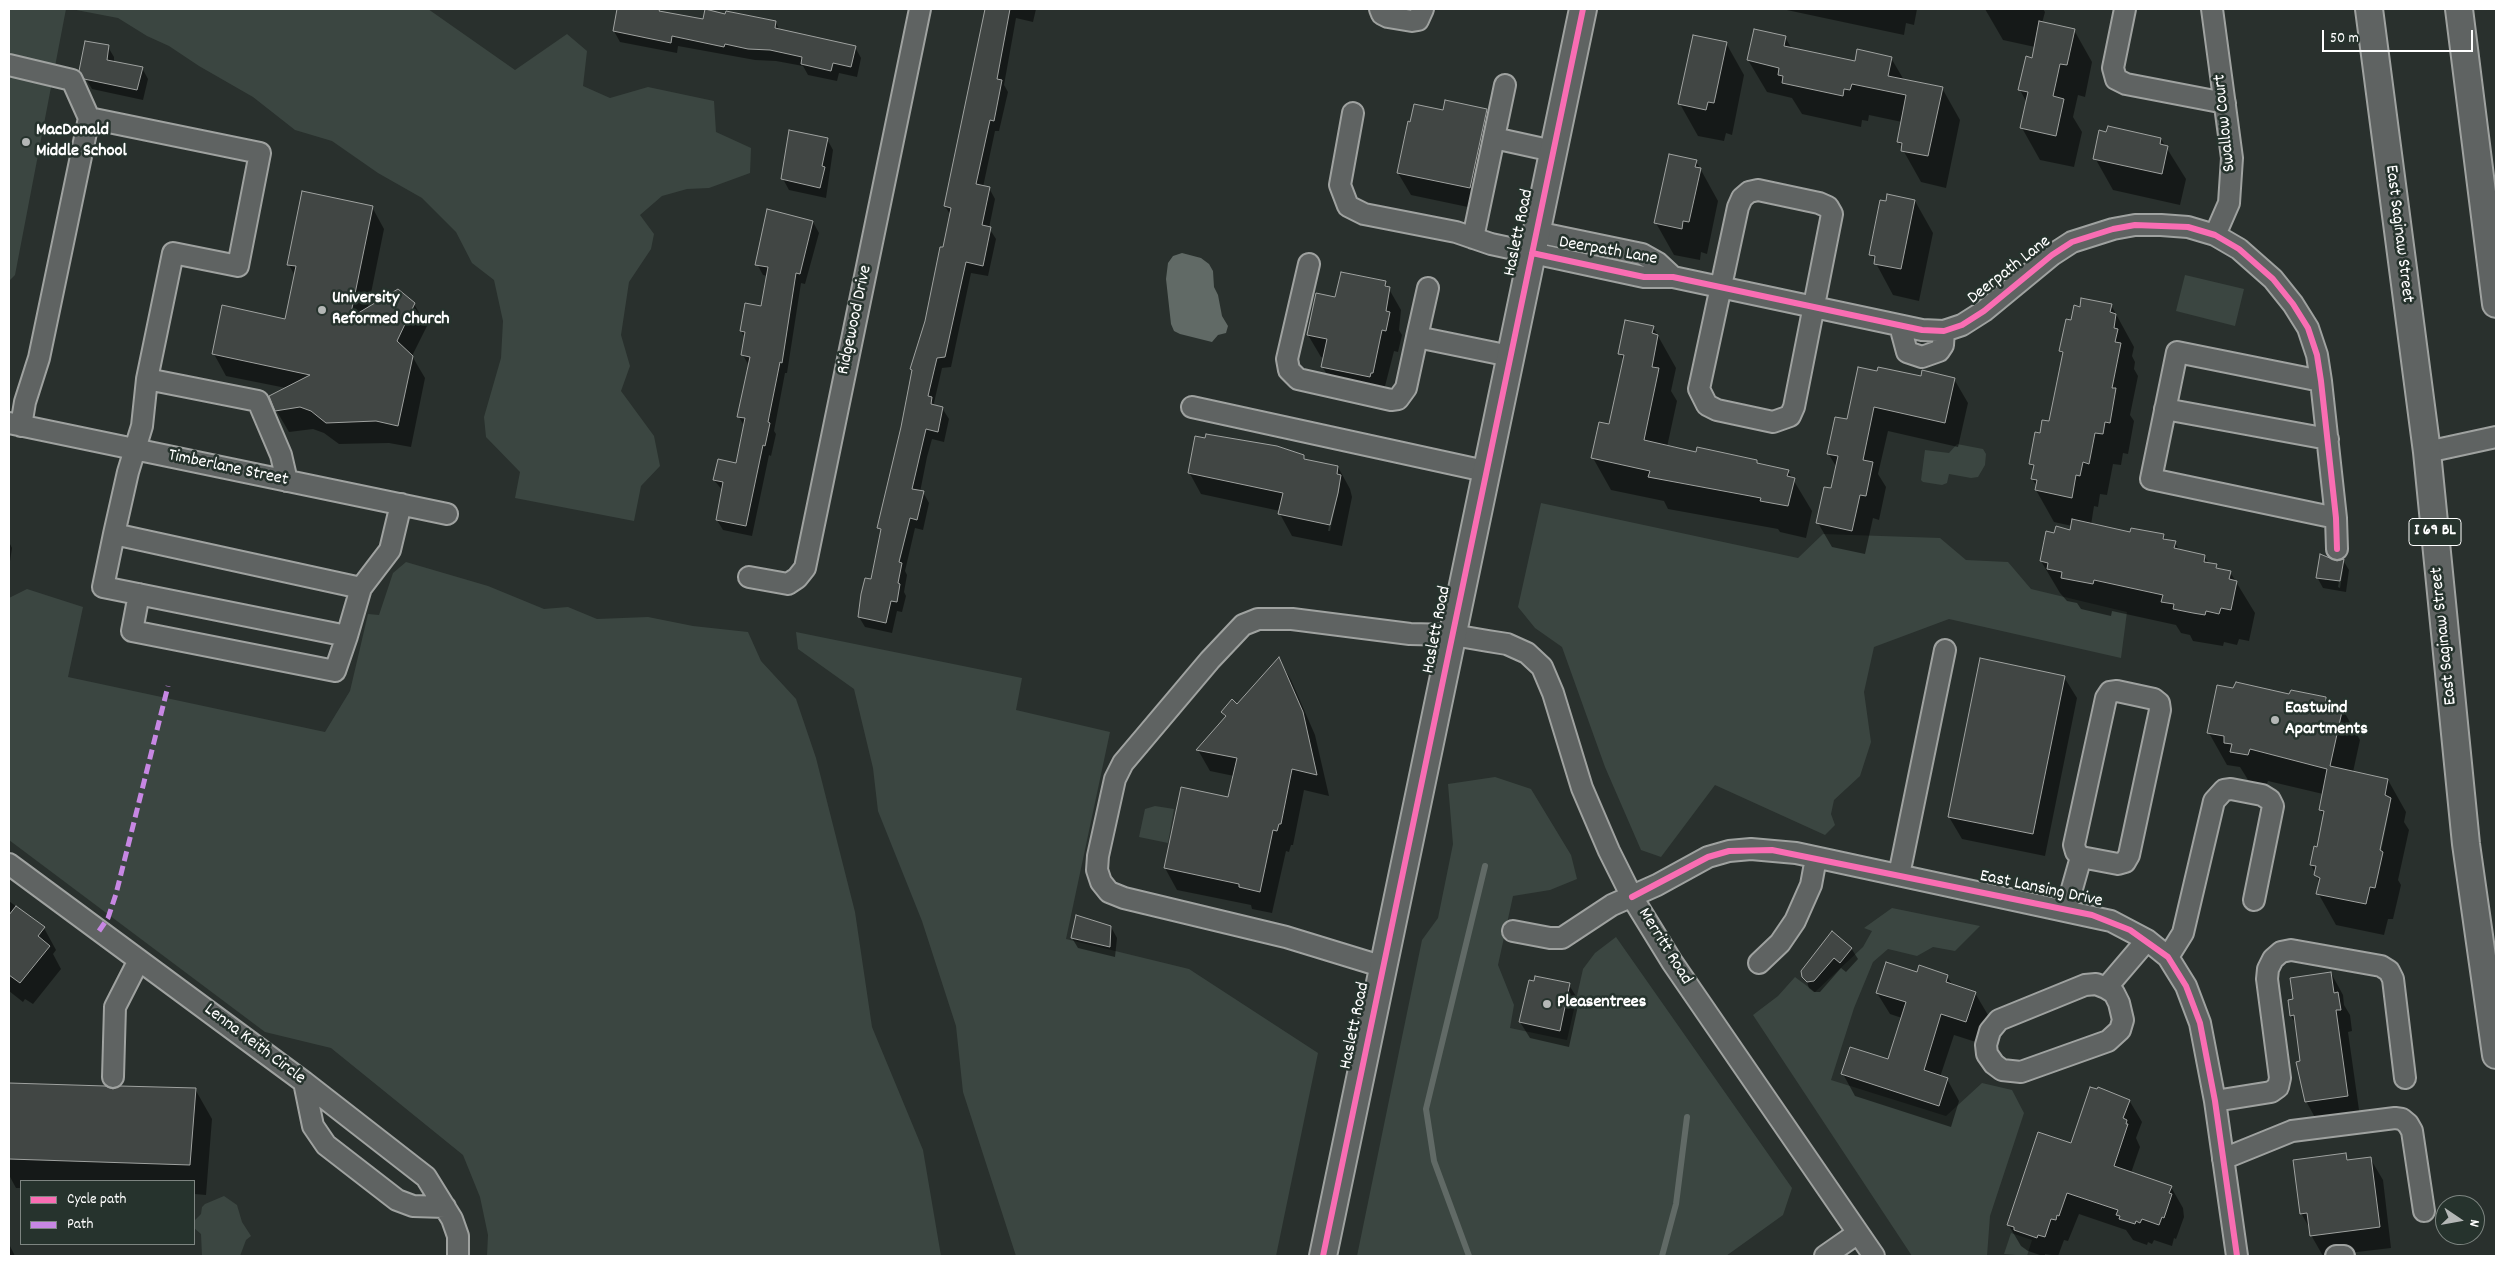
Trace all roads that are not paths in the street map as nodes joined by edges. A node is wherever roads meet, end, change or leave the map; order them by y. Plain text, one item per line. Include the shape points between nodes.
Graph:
1 (920, 9) edge
2 (1380, 9) edge
3 (1423, 9) edge
4 (1583, 9) edge
5 (2125, 9) edge
6 (2212, 9) edge
7 (2369, 9) edge
8 (2459, 9) edge
9 (9, 65) edge
10 (1505, 85) dead end
11 (2225, 103) junction
12 (1353, 113) dead end
13 (89, 118) junction
14 (1494, 138) junction
15 (1553, 152) junction
16 (2215, 235) junction
17 (1472, 238) junction
18 (1534, 242) junction
19 (1309, 264) dead end
20 (1428, 288) dead end
21 (1720, 288) junction
22 (2496, 304) edge
23 (1814, 307) junction
24 (1900, 326) junction
25 (1944, 330) junction
26 (1417, 337) junction
27 (1510, 356) junction
28 (147, 379) junction
29 (2321, 381) junction
30 (1192, 407) dead end
31 (2165, 409) junction
32 (15, 425) edge
33 (2496, 437) edge
34 (2328, 440) junction
35 (135, 450) junction
36 (2427, 452) junction
37 (1485, 471) junction
38 (287, 481) junction
39 (401, 504) junction
40 (447, 514) dead end
41 (2336, 518) junction
42 (114, 534) junction
43 (2337, 549) dead end
44 (749, 577) dead end
45 (361, 588) junction
46 (139, 594) junction
47 (1453, 635) junction
48 (347, 636) junction
49 (1946, 650) dead end
50 (2081, 856) junction
51 (1816, 858) junction
52 (9, 864) edge
53 (1899, 876) junction
54 (1632, 897) junction
55 (2254, 900) dead end
56 (2066, 910) junction
57 (1513, 931) dead end
58 (2147, 940) junction
59 (2168, 957) junction
60 (139, 960) junction
61 (1759, 963) dead end
62 (1384, 967) junction
63 (2106, 988) junction
64 (2496, 1055) edge
65 (114, 1077) dead end
66 (2405, 1078) dead end
67 (304, 1082) junction
68 (2215, 1102) junction
69 (2223, 1159) junction
70 (445, 1207) junction
71 (2424, 1211) dead end
72 (1858, 1233) junction
73 (458, 1256) edge
74 (1323, 1256) edge
75 (1825, 1256) edge
76 (1874, 1256) edge
77 (2237, 1256) edge
78 (2336, 1256) edge
79 (2344, 1256) edge

1 - 44 street, Ridgewood Drive via 805,568 788,584
2 - 3 street via 1382,14 1412,21 1418,20
4 - 15 main road, Haslett Road
5 - 11 street via 2113,68 2116,79 2126,84
6 - 11 street, Swallow Court
7 - 36 main road, East Saginaw Street / I 69 BL
8 - 22 main road
9 - 13 street via 72,80
10 - 14 street
11 - 16 street, Swallow Court via 2232,180 2229,202
12 - 17 street, Deerpath Lane via 1340,186 1348,206 1364,214
13 - 28 street via 260,153 238,266 173,253
13 - 32 street via 39,358
14 - 15 street
14 - 17 street
15 - 18 main road, Haslett Road
16 - 25 street, Deerpath Lane via 2188,228 2135,225 2072,242 1984,312 1962,325
16 - 29 street, Deerpath Lane via 2258,264 2293,304 2308,328
17 - 18 street, Deerpath Lane
18 - 21 street, Deerpath Lane via 1642,254 1673,277
18 - 27 main road, Haslett Road
19 - 26 street via 1287,359 1289,370 1298,379 1398,399 1406,388
20 - 26 street
21 - 23 street, Deerpath Lane
21 - 23 street via 1738,207 1749,192 1758,190 1819,203 1828,207 1832,214
21 - 23 street via 1699,389 1701,398 1716,410 1773,422 1790,416 1794,407
23 - 24 street, Deerpath Lane
24 - 25 street, Deerpath Lane
24 - 25 street via 1907,352 1922,358 1939,351 1943,345
26 - 27 street
27 - 37 main road, Haslett Road
28 - 35 street via 142,426
28 - 38 street via 258,401 281,455
29 - 31 street via 2176,352
29 - 34 street, Deerpath Lane
30 - 37 street
31 - 34 street
31 - 41 street via 2151,479
32 - 35 street, Timberlane Street
33 - 36 street
34 - 41 street, Deerpath Lane
35 - 38 street, Timberlane Street
35 - 42 street
36 - 64 main road, East Saginaw Street / I 69 BL via 2466,844
37 - 47 main road, Haslett Road
38 - 39 street, Timberlane Street
39 - 40 street, Timberlane Street
39 - 45 street via 390,550
41 - 43 street, Deerpath Lane
42 - 45 street
42 - 46 street via 103,587
45 - 48 street
46 - 48 street
46 - 48 street via 132,631 335,671
47 - 54 street, Merritt Road via 1507,644 1528,653 1542,668 1553,693 1582,788
47 - 62 main road, Haslett Road
47 - 62 street, Merritt Road via 1410,634 1274,617 1243,625 1123,762 1115,779 1098,856 1097,870 1101,882 1110,892 1124,898 1286,937
49 - 53 street
50 - 50 street via 2074,845 2106,698 2110,692 2117,691 2154,699 2160,710 2129,855 2125,862 2118,864
50 - 56 street
51 - 53 street, East Lansing Drive
51 - 54 street, East Lansing Drive via 1772,850 1729,851 1708,857
51 - 61 street via 1811,885 1795,921 1780,943
52 - 60 street, Lenna Keith Circle
53 - 56 street, East Lansing Drive
54 - 57 street, East Lansing Drive via 1612,905 1562,938
54 - 72 street, Merritt Road via 1672,962
55 - 59 street via 2273,806 2262,795 2224,790 2214,801 2183,934
56 - 58 street, East Lansing Drive via 2111,921
58 - 59 street, East Lansing Drive
58 - 63 street
59 - 68 street, East Lansing Drive via 2186,986 2200,1023
60 - 65 street via 115,1006
60 - 67 street, Lenna Keith Circle
62 - 74 main road, Haslett Road
63 - 63 street via 2096,984 2085,985 1999,1020 1990,1030 1986,1045 1994,1064 2002,1070 2021,1072 2108,1041 2120,1030 2123,1020 2114,993
66 - 68 street via 2393,979 2389,971 2381,966 2290,950 2273,959 2267,979 2280,1078 2278,1087 2271,1092
67 - 70 street, Lenna Keith Circle via 426,1177
67 - 70 street via 313,1126 326,1145 397,1200 413,1206
68 - 69 street, East Lansing Drive
69 - 71 street via 2292,1131 2402,1119 2412,1131
69 - 77 street, East Lansing Drive
70 - 73 street, Lenna Keith Circle via 458,1236
72 - 75 street
72 - 76 street, Merritt Road
78 - 79 street

